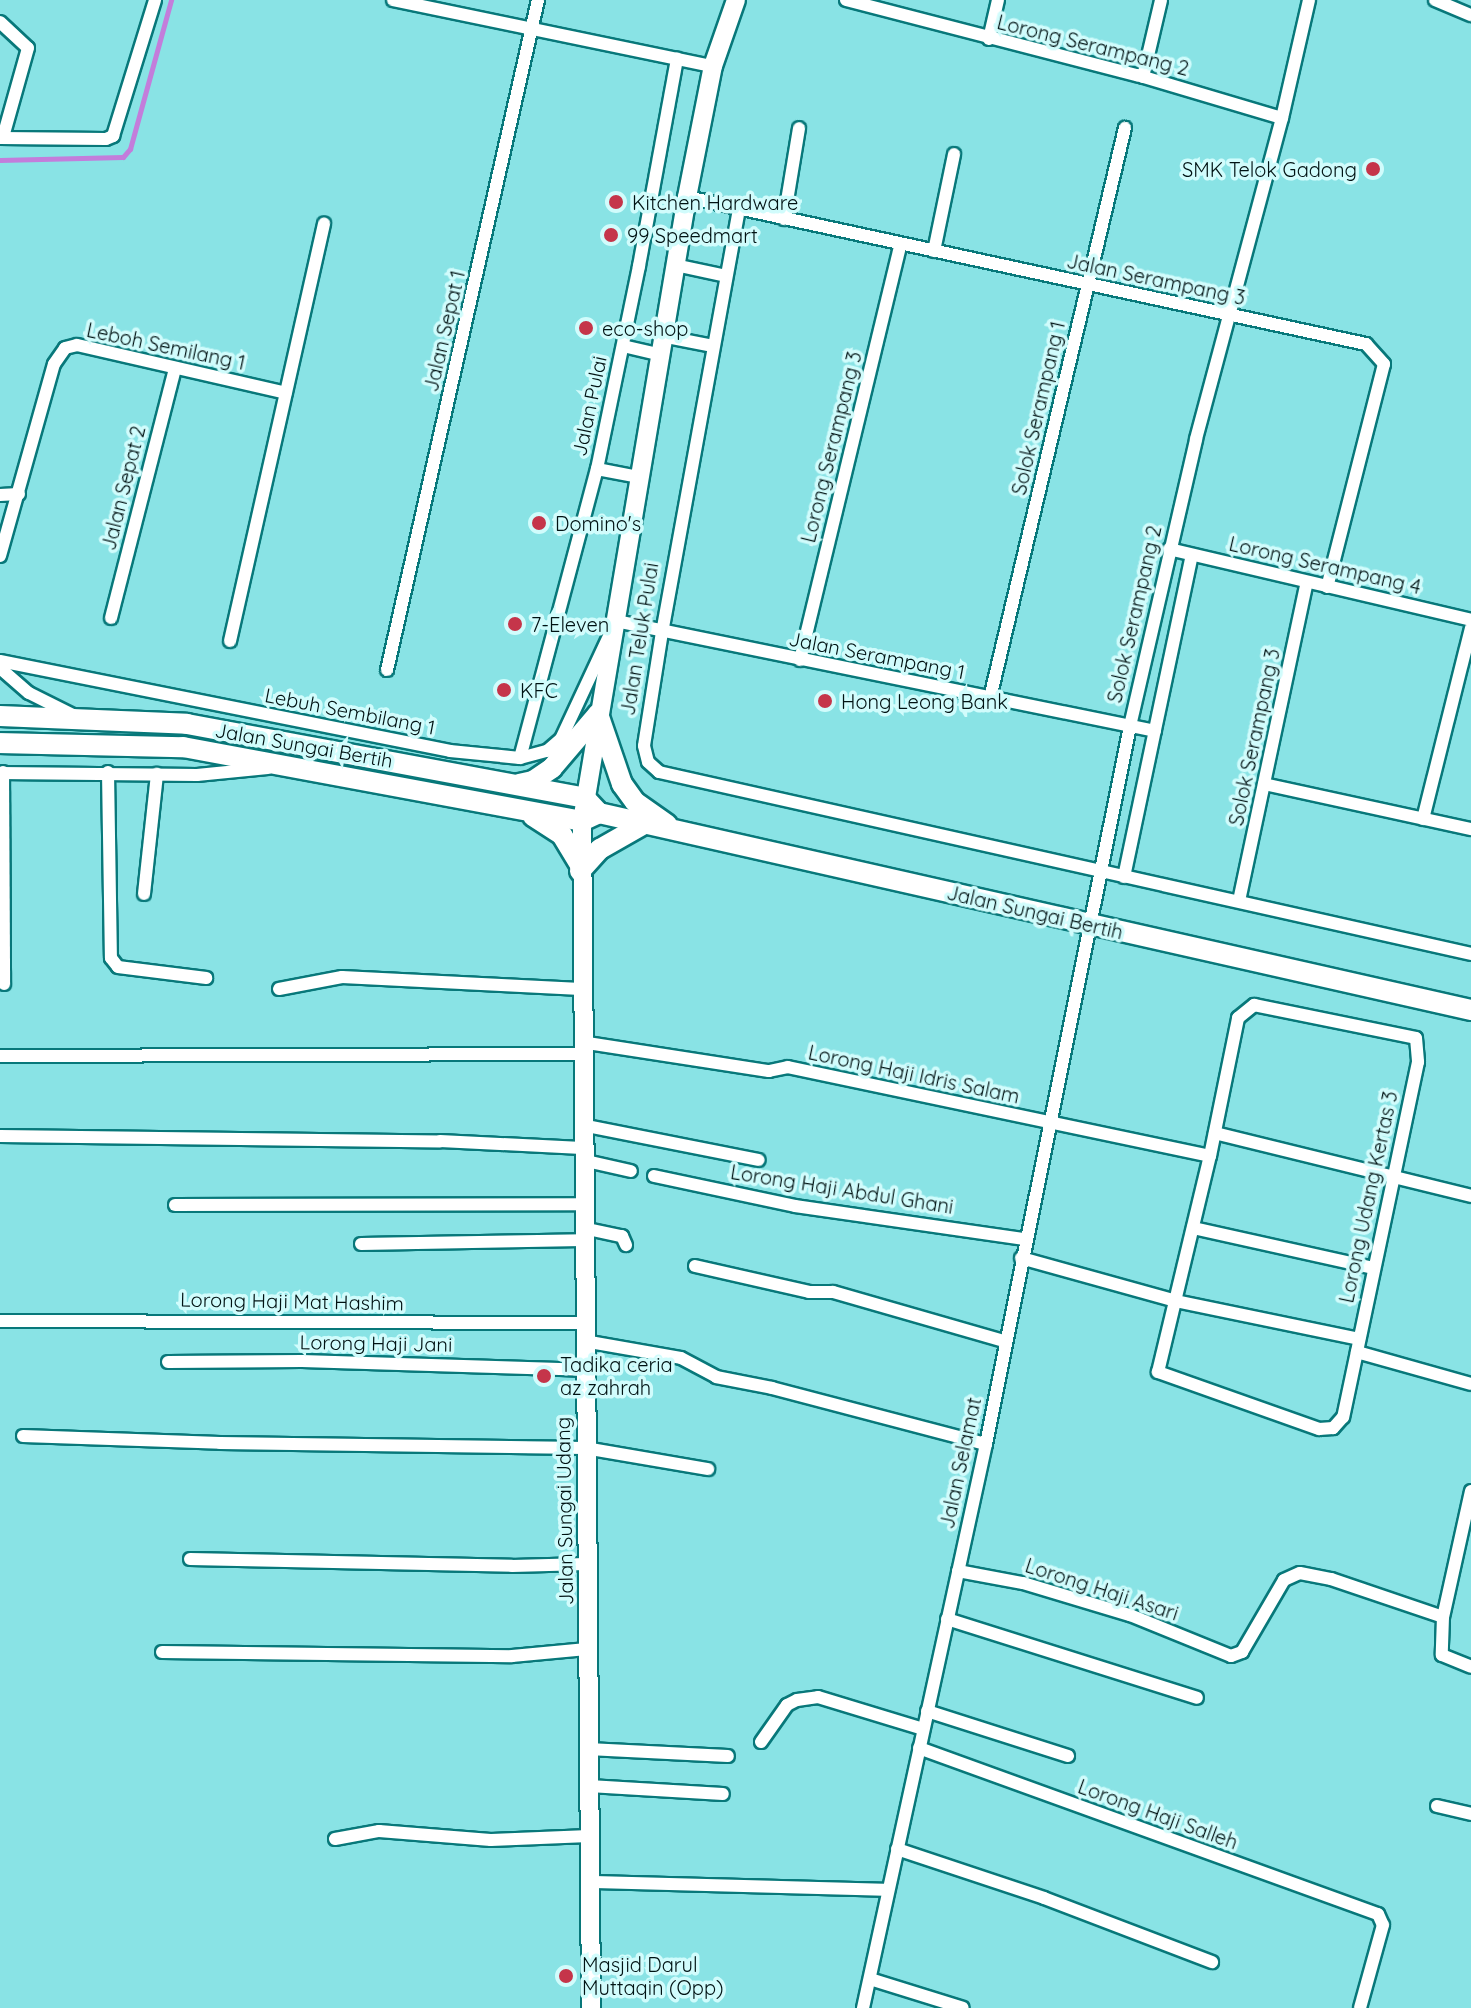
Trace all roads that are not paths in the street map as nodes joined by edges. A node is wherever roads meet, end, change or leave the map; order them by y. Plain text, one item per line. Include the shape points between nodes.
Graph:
1 (155, 0) edge
2 (393, 0) edge
3 (538, 0) edge
4 (998, 0) edge
5 (1161, 0) edge
6 (1309, 0) edge
7 (1435, 0) edge
8 (1471, 0) edge
9 (847, 1) edge
10 (732, 5) edge
11 (1469, 14) edge
12 (0, 22) edge
13 (533, 29) junction
14 (989, 39) junction
15 (677, 58) junction
16 (713, 66) junction
17 (1143, 77) junction
18 (1282, 118) junction
19 (799, 128) dead end
20 (1125, 128) dead end
21 (1, 138) edge
22 (954, 154) dead end
23 (687, 197) junction
24 (739, 209) junction
25 (784, 219) junction
26 (324, 223) dead end
27 (901, 244) junction
28 (934, 251) junction
29 (675, 265) junction
30 (726, 276) junction
31 (1088, 284) junction
32 (1230, 316) junction
33 (660, 345) junction
34 (623, 346) junction
35 (713, 346) junction
36 (175, 368) junction
37 (286, 393) junction
38 (597, 469) junction
39 (639, 477) junction
40 (19, 494) junction
41 (0, 495) edge
42 (1169, 549) junction
43 (1192, 555) junction
44 (0, 556) edge
45 (1307, 582) junction
46 (1327, 587) junction
47 (111, 618) dead end
48 (1471, 620) edge
49 (616, 621) junction
50 (1471, 628) edge
51 (662, 632) junction
52 (230, 641) dead end
53 (800, 660) junction
54 (0, 661) edge
55 (0, 668) edge
56 (387, 670) dead end
57 (990, 698) junction
58 (598, 714) junction
59 (0, 716) edge
60 (76, 716) junction
61 (1130, 726) junction
62 (1155, 731) junction
63 (0, 743) edge
64 (520, 758) junction
65 (287, 764) junction
66 (2, 772) edge
67 (108, 772) junction
68 (157, 774) junction
69 (1264, 784) junction
70 (517, 785) junction
71 (515, 808) junction
72 (588, 811) junction
73 (1423, 819) junction
74 (644, 824) junction
75 (1471, 829) edge
76 (677, 831) junction
77 (580, 869) junction
78 (1098, 872) junction
79 (1124, 877) junction
80 (144, 894) dead end
81 (1239, 901) junction
82 (1087, 924) junction
83 (1471, 954) edge
84 (206, 978) dead end
85 (4, 984) dead end
86 (279, 989) dead end
87 (581, 989) junction
88 (1471, 1010) edge
89 (581, 1048) junction
90 (0, 1056) edge
91 (1048, 1123) junction
92 (582, 1125) junction
93 (1215, 1133) junction
94 (0, 1136) edge
95 (582, 1154) junction
96 (1210, 1156) junction
97 (759, 1160) dead end
98 (631, 1171) dead end
99 (1393, 1175) junction
100 (654, 1176) dead end
101 (1471, 1196) edge
102 (582, 1204) junction
103 (175, 1205) dead end
104 (1193, 1228) junction
105 (583, 1234) junction
106 (1025, 1239) junction
107 (361, 1244) dead end
108 (626, 1245) dead end
109 (1021, 1258) junction
110 (695, 1266) dead end
111 (1373, 1268) junction
112 (1176, 1301) junction
113 (0, 1321) edge
114 (584, 1332) junction
115 (1004, 1341) junction
116 (1358, 1346) junction
117 (168, 1362) dead end
118 (584, 1370) junction
119 (1471, 1384) edge
120 (23, 1436) dead end
121 (986, 1444) junction
122 (585, 1448) junction
123 (708, 1469) dead end
124 (1471, 1491) edge
125 (190, 1559) dead end
126 (586, 1564) junction
127 (958, 1571) junction
128 (1443, 1617) junction
129 (947, 1619) junction
130 (587, 1649) junction
131 (162, 1652) dead end
132 (1471, 1667) edge
133 (1197, 1698) dead end
134 (927, 1711) junction
135 (923, 1729) junction
136 (761, 1742) dead end
137 (919, 1748) junction
138 (588, 1749) junction
139 (728, 1756) dead end
140 (1068, 1756) dead end
141 (589, 1786) junction
142 (723, 1794) dead end
143 (1437, 1806) dead end
144 (1471, 1814) edge
145 (589, 1836) junction
146 (335, 1839) dead end
147 (897, 1849) junction
148 (591, 1882) junction
149 (887, 1890) junction
150 (1212, 1962) dead end
151 (870, 1979) junction
152 (591, 2008) edge
153 (863, 2008) edge
154 (963, 2008) edge
155 (1360, 2008) edge

1 - 21 street via 113,136
2 - 13 street
3 - 13 street, Jalan Sepat 1
4 - 14 street
5 - 17 street
6 - 18 street, Solok Serampang 2
7 - 11 street
8 - 11 street
9 - 14 street, Lorong Serampang 2
10 - 16 street, Jalan Teluk Pulai
12 - 21 street via 28,48
13 - 15 street
13 - 56 street, Jalan Sepat 1
14 - 17 street, Lorong Serampang 2
15 - 16 street
15 - 34 street, Jalan Pulai
16 - 23 street, Jalan Teluk Pulai
17 - 18 street, Lorong Serampang 2
18 - 32 street, Solok Serampang 2
19 - 25 street
20 - 31 street, Solok Serampang 1
22 - 28 street
23 - 24 street, Jalan Serampang 3
23 - 29 street, Jalan Teluk Pulai
24 - 25 street, Jalan Serampang 3
24 - 30 street, Jalan Teluk Pulai
25 - 27 street, Jalan Serampang 3
26 - 37 street
27 - 28 street, Jalan Serampang 3
27 - 53 street, Lorong Serampang 3
28 - 31 street, Jalan Serampang 3
29 - 30 street
29 - 33 street, Jalan Teluk Pulai
30 - 35 street, Jalan Teluk Pulai
31 - 32 street, Jalan Serampang 3
31 - 57 street, Solok Serampang 1
32 - 42 street, Solok Serampang 2
32 - 46 street, Jalan Serampang 3 via 1366,344 1384,364
33 - 34 street
33 - 35 street
33 - 39 street, Jalan Teluk Pulai
34 - 38 street, Jalan Pulai
35 - 51 street, Jalan Teluk Pulai
36 - 37 street, Leboh Semilang 1
36 - 40 street, Leboh Semilang 1 via 77,345 65,348 54,364
36 - 47 street, Jalan Sepat 2
37 - 52 street
38 - 39 street
38 - 64 street, Jalan Pulai
39 - 49 street, Jalan Teluk Pulai
40 - 41 street
40 - 44 street, Leboh Semilang 1
42 - 43 street, Lorong Serampang 4
42 - 61 street, Solok Serampang 2
43 - 45 street, Lorong Serampang 4
43 - 62 street
45 - 46 street, Lorong Serampang 4
45 - 69 street, Solok Serampang 3
46 - 48 street, Lorong Serampang 4
49 - 51 street, Jalan Serampang 1
49 - 58 street, Jalan Teluk Pulai
49 - 64 street, Lebuh Sembilang 1 via 561,739 547,751
50 - 73 street
51 - 53 street, Jalan Serampang 1
51 - 78 street, Jalan Teluk Pulai via 644,746 648,762 659,772
53 - 57 street, Jalan Serampang 1
54 - 64 street, Lebuh Sembilang 1 via 450,751
55 - 60 street via 29,693
57 - 61 street, Jalan Serampang 1
58 - 70 main road via 552,768
58 - 72 street, Jalan Teluk Pulai
58 - 76 main road via 622,784 635,802
59 - 60 main road, Jalan Sungai Bertih
60 - 70 main road, Jalan Sungai Bertih via 187,724
61 - 62 street, Jalan Serampang 1
61 - 78 street, Solok Serampang 2
62 - 79 street
63 - 65 main road, Jalan Sungai Bertih via 183,747
65 - 68 street via 247,772
65 - 71 main road, Jalan Sungai Bertih
66 - 67 street
66 - 85 street
67 - 68 street
67 - 84 street via 111,958 118,967
68 - 80 street
69 - 73 street
69 - 81 street, Solok Serampang 3
70 - 72 main road, Jalan Sungai Bertih
71 - 72 main road, Jalan Sungai Bertih
71 - 77 main road via 556,830
72 - 74 main road, Jalan Sungai Bertih
72 - 77 street, Jalan Sungai Udang
73 - 75 street
74 - 76 main road, Jalan Sungai Bertih
74 - 77 main road via 600,849
76 - 82 main road, Jalan Sungai Bertih
77 - 87 street, Jalan Sungai Udang
78 - 79 street
78 - 82 street, Solok Serampang 2
79 - 81 street
81 - 83 street
82 - 88 main road, Jalan Sungai Bertih
82 - 91 street, Jalan Selamat
86 - 87 street via 342,977
87 - 89 street, Jalan Sungai Udang
89 - 90 street, Lorong Haji Idris Salam
89 - 91 street, Lorong Haji Idris Salam via 769,1071 788,1067
89 - 92 street, Jalan Sungai Udang
91 - 96 street, Lorong Haji Idris Salam
91 - 106 street, Jalan Selamat
92 - 95 street, Jalan Sungai Udang
92 - 97 street
93 - 96 street
93 - 99 street
93 - 99 street, Lorong Udang Kertas 3 via 1238,1018 1254,1005 1416,1038 1418,1051
94 - 95 street via 440,1141
95 - 98 street
95 - 102 street, Jalan Sungai Udang
96 - 104 street
99 - 101 street
99 - 111 street, Lorong Udang Kertas 3
100 - 106 street, Lorong Haji Abdul Ghani via 795,1206
102 - 103 street
102 - 105 street, Jalan Sungai Udang
104 - 111 street
104 - 112 street
105 - 107 street
105 - 108 street via 622,1236
105 - 114 street, Jalan Sungai Udang
106 - 109 street, Jalan Selamat
109 - 112 street
109 - 115 street, Jalan Selamat
110 - 115 street via 809,1292 833,1292
111 - 116 street, Lorong Udang Kertas 3
112 - 116 street
112 - 116 street, Lorong Udang Kertas 3 via 1158,1372 1319,1429 1333,1428 1343,1417
113 - 114 street, Lorong Haji Mat Hashim
114 - 118 street, Jalan Sungai Udang
114 - 121 street, Lorong Haji Mat Hashim via 681,1358 716,1377
115 - 121 street, Jalan Selamat
116 - 119 street
117 - 118 street, Lorong Haji Jani
118 - 122 street, Jalan Sungai Udang
120 - 122 street
121 - 127 street, Jalan Selamat
122 - 123 street
122 - 126 street, Jalan Sungai Udang
124 - 128 street
125 - 126 street
126 - 130 street, Jalan Sungai Udang
127 - 128 street, Lorong Haji Asari via 1023,1583 1130,1615 1231,1656 1242,1652 1284,1580 1300,1573
127 - 129 street, Jalan Selamat
128 - 132 street via 1442,1655
129 - 133 street
129 - 134 street, Jalan Selamat
130 - 131 street via 512,1656
130 - 138 street, Jalan Sungai Udang
134 - 135 street, Jalan Selamat
134 - 140 street
135 - 136 street via 818,1697 787,1705
135 - 137 street, Jalan Selamat
137 - 147 street, Jalan Selamat
137 - 155 street, Lorong Haji Salleh via 1378,1914 1382,1919
138 - 139 street
138 - 141 street, Jalan Sungai Udang
141 - 142 street
141 - 145 street, Jalan Sungai Udang
143 - 144 street
145 - 146 street via 491,1840 379,1831
145 - 148 street, Jalan Sungai Udang
147 - 149 street, Jalan Selamat
147 - 150 street
148 - 149 street
148 - 152 street, Jalan Sungai Udang
149 - 151 street, Jalan Selamat
151 - 153 street, Jalan Selamat
151 - 154 street

